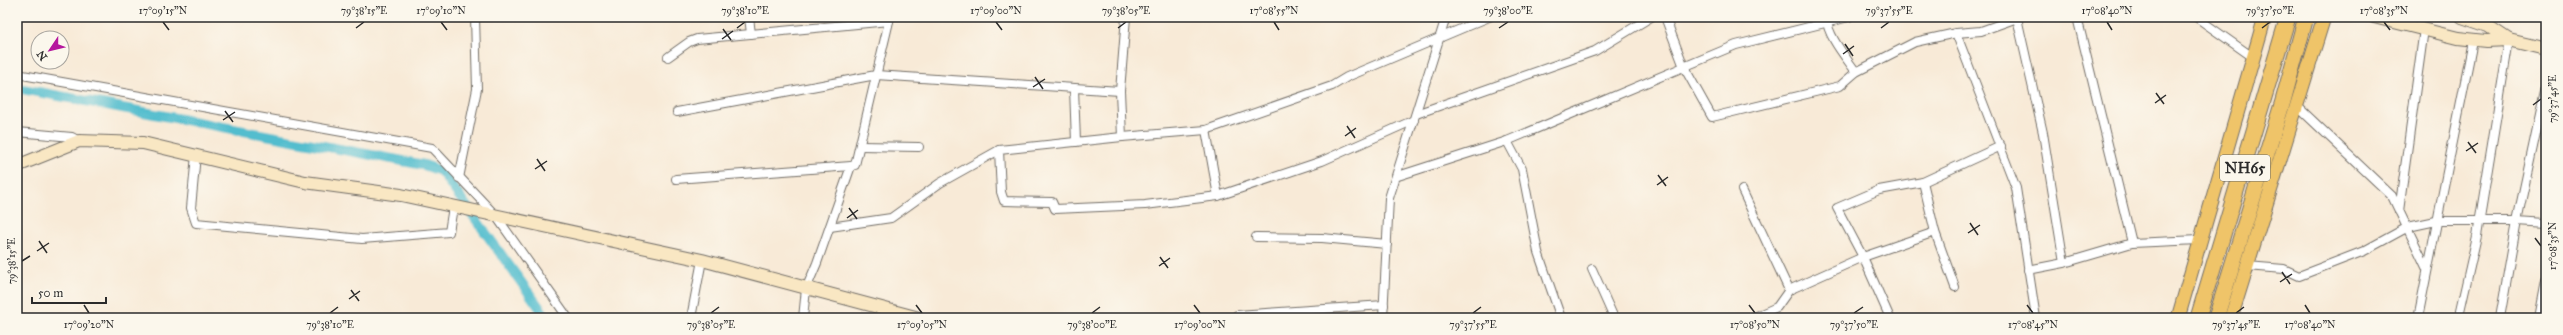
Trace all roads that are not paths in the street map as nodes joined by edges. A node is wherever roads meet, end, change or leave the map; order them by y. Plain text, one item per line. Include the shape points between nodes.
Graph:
1 (475, 17) edge
2 (749, 17) edge
3 (1126, 17) edge
4 (1446, 17) edge
5 (1489, 17) edge
6 (1651, 17) edge
7 (1849, 17) edge
8 (2077, 17) edge
9 (2196, 17) edge
10 (2265, 17) edge
11 (2288, 17) edge
12 (2306, 17) edge
13 (2324, 17) edge
14 (2374, 17) edge
15 (2462, 17) edge
16 (1667, 18) edge
17 (2019, 18) edge
18 (889, 19) edge
19 (1826, 20) edge
20 (2489, 22) edge
21 (2424, 29) junction
22 (1956, 33) junction
23 (751, 34) junction
24 (1440, 36) junction
25 (2509, 40) junction
26 (2473, 41) junction
27 (2546, 49) edge
28 (668, 57) dead end
29 (2254, 58) junction
30 (1684, 67) junction
31 (1856, 72) junction
32 (17, 74) edge
33 (876, 75) junction
34 (2546, 86) edge
35 (1074, 88) junction
36 (1120, 91) junction
37 (2298, 106) junction
38 (677, 112) dead end
39 (1415, 117) junction
40 (1206, 130) junction
41 (17, 132) edge
42 (1122, 137) junction
43 (79, 141) junction
44 (1507, 141) junction
45 (1076, 142) junction
46 (860, 146) junction
47 (919, 146) dead end
48 (2001, 146) junction
49 (999, 150) junction
50 (196, 155) junction
51 (17, 166) edge
52 (850, 166) junction
53 (1398, 176) junction
54 (459, 178) junction
55 (676, 179) dead end
56 (1923, 182) junction
57 (1742, 190) dead end
58 (1218, 196) junction
59 (453, 207) junction
60 (2400, 211) junction
61 (496, 216) junction
62 (2480, 220) junction
63 (2517, 220) junction
64 (2436, 221) junction
65 (2546, 223) edge
66 (830, 227) junction
67 (2408, 228) junction
68 (1935, 232) junction
69 (1256, 237) dead end
70 (2199, 240) junction
71 (2132, 243) junction
72 (1387, 244) junction
73 (1863, 257) junction
74 (702, 260) junction
75 (2064, 263) junction
76 (2247, 266) junction
77 (1592, 269) dead end
78 (2427, 269) junction
79 (2028, 270) junction
80 (2546, 281) edge
81 (1955, 287) dead end
82 (806, 289) junction
83 (1789, 290) junction
84 (1384, 305) junction
85 (2460, 311) dead end
86 (1236, 315) dead end
87 (1756, 317) edge
88 (568, 318) edge
89 (691, 318) edge
90 (803, 318) edge
91 (919, 318) edge
92 (1383, 318) edge
93 (1561, 318) edge
94 (1614, 318) edge
95 (1890, 318) edge
96 (2036, 318) edge
97 (2178, 318) edge
98 (2198, 318) edge
99 (2216, 318) edge
100 (2231, 318) edge
101 (2418, 318) edge
102 (2500, 318) edge
103 (2539, 318) edge

1 - 54 street via 477,89
2 - 23 street
3 - 36 street
4 - 24 street
5 - 24 street
6 - 39 street via 1595,51
7 - 19 street
8 - 71 street
9 - 29 street
10 - 29 main road
11 - 98 highway, NH65
12 - 99 highway, NH65 via 2286,94
13 - 37 main road
14 - 21 street
15 - 20 street
16 - 30 street
17 - 22 street via 1981,31
17 - 75 street via 2043,133
18 - 23 street
18 - 33 street
19 - 30 street via 1736,45
19 - 31 street
20 - 25 street
21 - 26 street
21 - 60 street
22 - 31 street via 1915,42
22 - 48 street
23 - 28 street via 697,39
24 - 39 street
24 - 40 street via 1332,86
25 - 26 street
25 - 27 street
25 - 62 street
26 - 64 street
29 - 70 main road
30 - 31 street via 1712,117 1840,86
30 - 44 street
32 - 54 street via 432,148
33 - 35 street
33 - 38 street
33 - 46 street
34 - 63 street
35 - 36 street
35 - 45 street
36 - 42 street
37 - 60 street via 2392,196
37 - 76 main road via 2286,134
39 - 53 street
39 - 58 street via 1322,161
40 - 42 street
40 - 58 street
41 - 43 street via 72,137
42 - 45 street
43 - 50 street via 143,143
43 - 51 street
44 - 53 street
44 - 93 street via 1522,169 1538,252
45 - 49 street
46 - 47 street
46 - 52 street via 855,165
48 - 56 street
48 - 79 street via 2016,188
49 - 58 street via 1001,192 1004,201 1052,202 1055,209 1145,205
49 - 66 street via 940,183 890,218
50 - 59 street via 305,182 401,195
50 - 59 street via 191,208 196,223 362,239 449,232
52 - 55 street
52 - 66 street
53 - 72 street via 1389,198
54 - 61 street
56 - 68 street
56 - 73 street via 1879,190 1836,208
57 - 83 street
59 - 61 street
60 - 67 street
61 - 74 street
61 - 88 street
62 - 63 street
62 - 64 street
62 - 85 street
63 - 65 street
63 - 102 street
64 - 67 street
64 - 78 street
66 - 82 street
67 - 76 street via 2364,251 2299,276 2284,269
67 - 78 street
68 - 73 street
68 - 81 street
69 - 72 street via 1322,238
70 - 71 street
70 - 97 main road
71 - 75 street
72 - 84 street
73 - 83 street
73 - 95 street
74 - 82 street
74 - 89 street
75 - 79 street
76 - 100 main road
77 - 94 street
78 - 101 street
79 - 96 street
80 - 103 street
82 - 90 street
82 - 91 street
83 - 87 street via 1777,307
84 - 86 street
84 - 92 street

